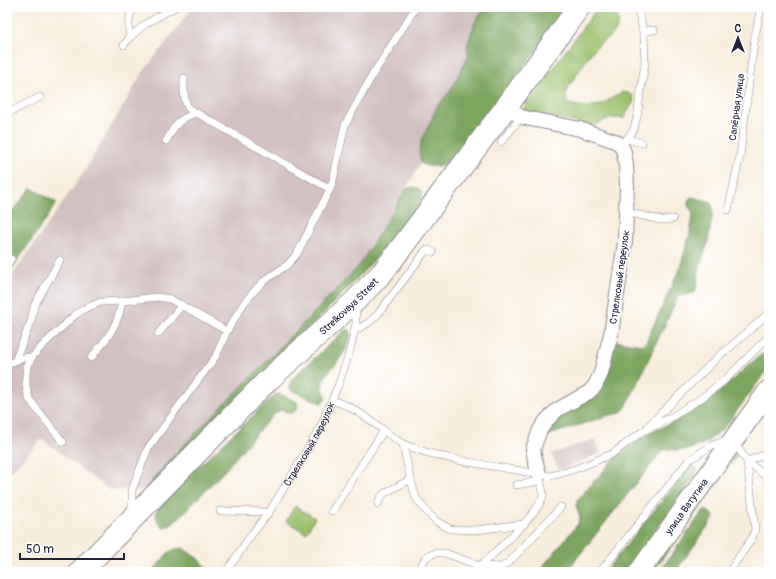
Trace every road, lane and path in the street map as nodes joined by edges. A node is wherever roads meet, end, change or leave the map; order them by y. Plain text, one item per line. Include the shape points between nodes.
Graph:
1 (134, 7) edge
2 (175, 7) edge
3 (416, 7) edge
4 (579, 7) edge
5 (637, 7) edge
6 (760, 7) edge
7 (654, 30) dead end
8 (642, 31) junction
9 (130, 37) junction
10 (124, 45) dead end
11 (184, 78) dead end
12 (40, 98) dead end
13 (514, 111) junction
14 (7, 112) edge
15 (195, 113) junction
16 (166, 141) dead end
17 (501, 142) dead end
18 (624, 142) junction
19 (642, 143) dead end
20 (330, 189) junction
21 (728, 210) dead end
22 (626, 212) junction
23 (673, 219) dead end
24 (433, 252) dead end
25 (60, 260) dead end
26 (122, 301) junction
27 (355, 301) junction
28 (182, 305) junction
29 (769, 313) edge
30 (354, 330) junction
31 (227, 331) junction
32 (158, 334) dead end
33 (769, 336) edge
34 (32, 357) junction
35 (91, 358) dead end
36 (15, 361) junction
37 (7, 365) edge
38 (769, 390) edge
39 (332, 401) junction
40 (384, 430) junction
41 (643, 430) junction
42 (733, 441) junction
43 (63, 442) dead end
44 (403, 444) junction
45 (769, 453) edge
46 (747, 461) junction
47 (539, 477) junction
48 (411, 479) junction
49 (769, 479) edge
50 (516, 485) dead end
51 (378, 504) dead end
52 (561, 507) dead end
53 (220, 511) dead end
54 (332, 511) dead end
55 (269, 512) junction
56 (135, 514) junction
57 (524, 524) junction
58 (478, 569) edge
59 (80, 572) edge
60 (226, 572) edge
61 (417, 572) edge
62 (600, 572) edge
63 (639, 572) edge
64 (729, 572) edge

1 - 9 lane via 128,26
2 - 9 lane via 147,23
3 - 20 lane via 373,74 345,125
4 - 13 main road, Strelkovaya Street
5 - 8 lane
6 - 21 lane, Сапёрная улица via 740,156
7 - 8 lane
8 - 18 lane via 645,63 637,117 634,129
9 - 10 lane
11 - 15 lane via 185,104
12 - 14 lane
13 - 17 lane
13 - 18 street
13 - 27 main road, Strelkovaya Street via 383,272
15 - 16 lane via 176,124
15 - 20 lane
18 - 19 lane
18 - 22 street, Стрелковый переулок
20 - 31 lane via 297,254 255,290
22 - 23 lane via 661,220
22 - 47 street, Стрелковый переулок via 625,242 617,296 601,373 589,392 557,410 540,430 533,449
24 - 30 lane via 426,250 374,319 362,328
25 - 36 lane via 34,306
26 - 28 lane via 157,297 170,299
26 - 34 lane via 101,302 84,309
26 - 35 lane via 118,318
27 - 30 lane, Стрелковый переулок
27 - 56 main road, Strelkovaya Street via 265,383
28 - 31 lane
28 - 32 lane
29 - 41 lane via 722,353
30 - 39 lane, Стрелковый переулок via 350,351
31 - 56 lane via 216,356 148,448 132,490 132,508
33 - 41 lane via 728,377 703,397 670,418
34 - 36 lane
34 - 43 lane via 26,374 30,399
36 - 37 lane
38 - 42 street, улица Ватутина
39 - 40 lane via 348,406
39 - 55 lane, Стрелковый переулок via 321,426
40 - 44 lane
40 - 54 lane
41 - 47 lane via 612,454 559,474
42 - 46 lane
42 - 62 lane via 723,441 711,446 690,460
42 - 63 street, улица Ватутина
44 - 47 lane via 430,454
44 - 48 lane
45 - 46 lane
46 - 49 lane
46 - 64 lane via 755,529 752,538
47 - 50 lane
47 - 57 lane via 543,495 539,506
48 - 51 lane via 385,493
48 - 57 lane via 416,498 436,521 450,529 476,530
52 - 58 lane via 508,563 501,568
53 - 55 lane
55 - 60 lane, Стрелковый переулок
56 - 59 main road, Strelkovaya Street
57 - 58 lane
58 - 61 lane via 445,553 435,553 426,558

